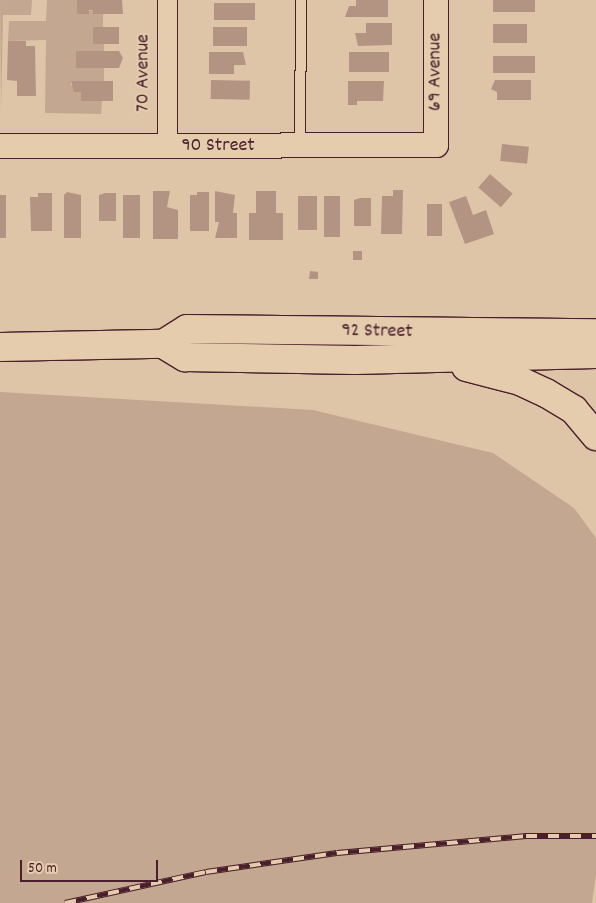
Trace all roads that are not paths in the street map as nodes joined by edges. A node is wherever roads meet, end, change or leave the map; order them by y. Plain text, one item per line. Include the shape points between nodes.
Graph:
1 (166, 0) edge
2 (301, 0) edge
3 (436, 0) edge
4 (436, 145) joint
5 (0, 146) edge
6 (167, 146) junction
7 (300, 147) junction
8 (596, 334) edge
9 (163, 344) junction
10 (0, 346) edge
11 (596, 354) edge
12 (438, 359) junction
13 (596, 436) edge

1 - 6 street, 70 Avenue
2 - 7 lane
3 - 4 street, 69 Avenue
4 - 7 street, 90 Street
5 - 6 street, 90 Street
6 - 7 street, 90 Street
8 - 9 main road, 92 Street via 187,329
9 - 10 main road
9 - 12 main road, 92 Street via 185,358
11 - 12 main road, 92 Street
12 - 13 main road via 520,381 546,392 574,410

